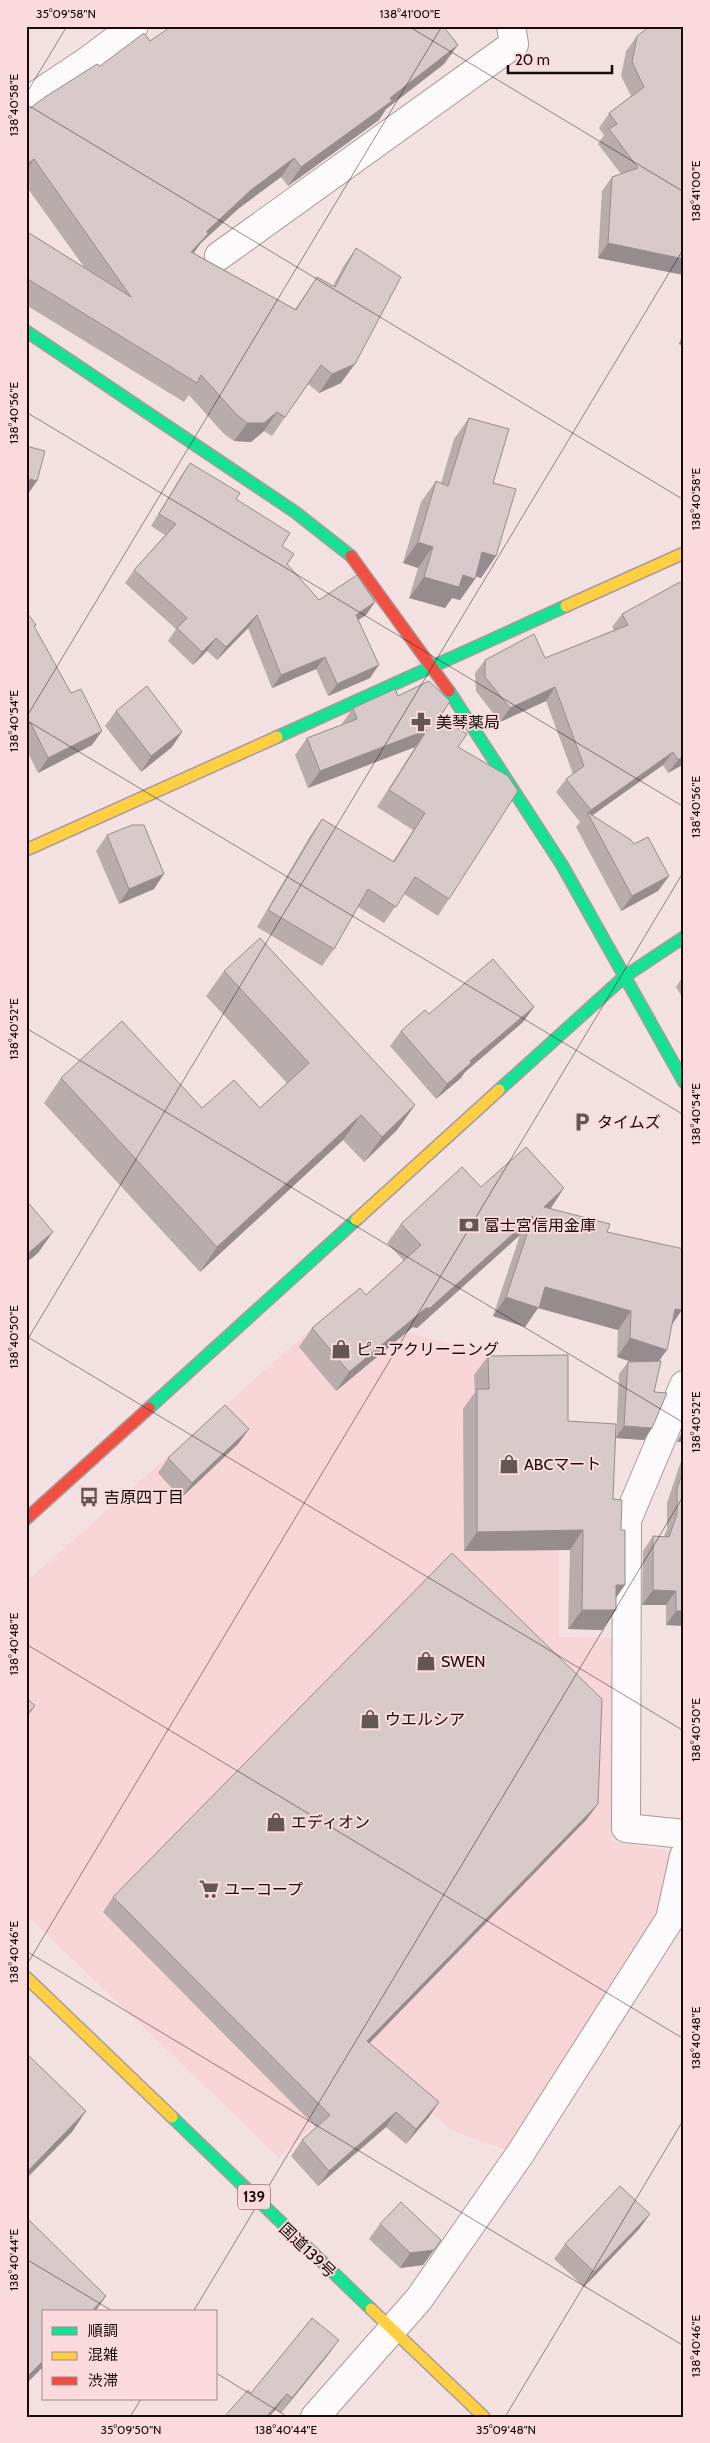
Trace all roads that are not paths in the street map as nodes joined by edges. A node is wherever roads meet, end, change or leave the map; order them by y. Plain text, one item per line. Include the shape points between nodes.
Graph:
1 (134, 26) edge
2 (511, 26) edge
3 (26, 102) edge
4 (219, 256) dead end
5 (26, 331) edge
6 (684, 554) edge
7 (433, 667) junction
8 (26, 850) edge
9 (684, 937) edge
10 (624, 977) junction
11 (684, 1082) edge
12 (684, 1385) edge
13 (26, 1519) edge
14 (684, 1834) edge
15 (684, 1856) edge
16 (677, 1913) edge
17 (26, 1976) edge
18 (392, 2330) junction
19 (315, 2417) edge
20 (484, 2417) edge

1 - 3 street
2 - 4 street via 514,44
5 - 7 main road via 295,512 350,555
6 - 7 main road
7 - 8 main road
7 - 10 main road via 562,865
9 - 10 main road
10 - 11 main road
10 - 13 main road
12 - 14 street via 627,1520 626,1828
15 - 16 street
16 - 18 street via 520,2154 418,2299
17 - 18 main road, 国道139号 / 139
18 - 19 street
18 - 20 main road, 国道139号 / 139

